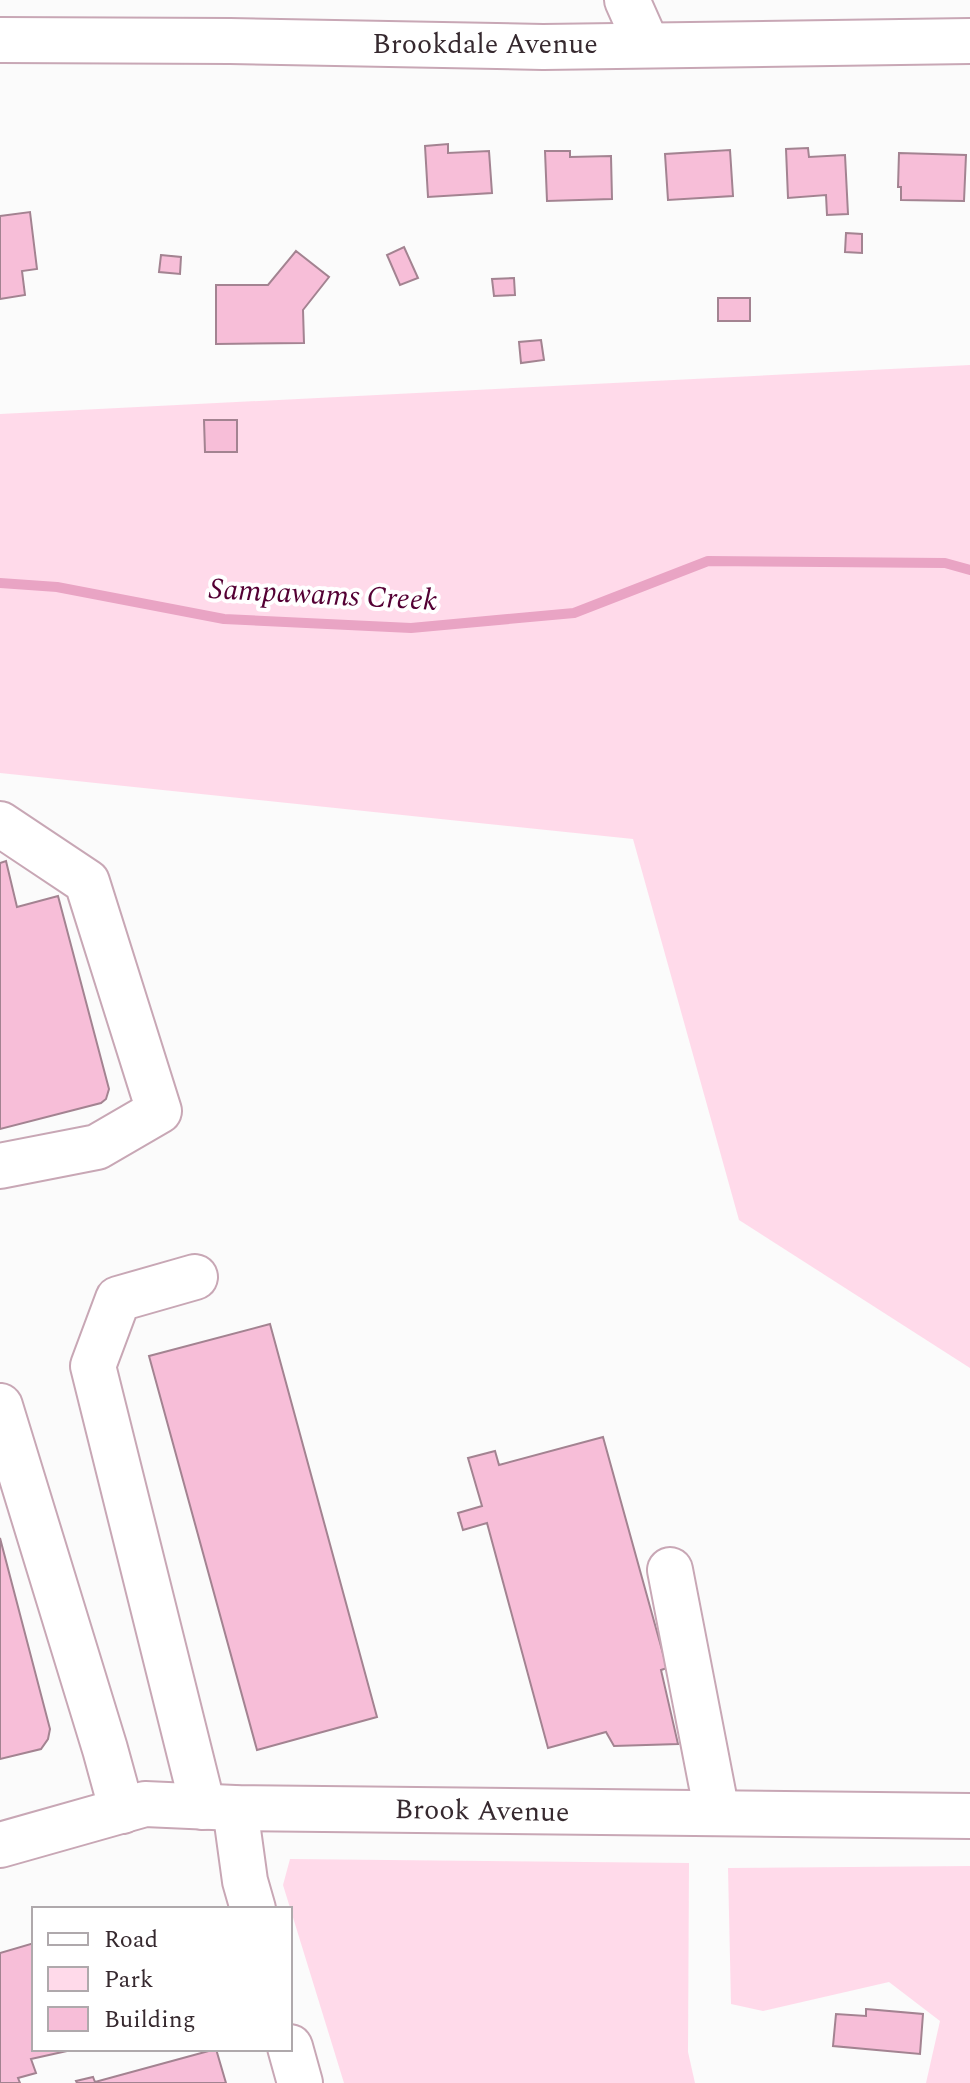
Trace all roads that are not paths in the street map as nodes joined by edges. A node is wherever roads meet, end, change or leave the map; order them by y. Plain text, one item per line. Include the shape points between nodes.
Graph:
1 (627, 0) edge
2 (0, 40) edge
3 (970, 41) edge
4 (647, 45) junction
5 (0, 824) edge
6 (0, 1166) edge
7 (195, 1277) dead end
8 (0, 1406) edge
9 (670, 1570) dead end
10 (219, 1808) junction
11 (122, 1811) junction
12 (717, 1813) junction
13 (970, 1816) edge
14 (0, 1845) edge
15 (252, 1907) edge
16 (291, 2051) edge
17 (300, 2083) edge

1 - 4 street
2 - 4 street, Brookdale Avenue
3 - 4 street, Brookdale Avenue
5 - 6 street via 87,882 159,1111 97,1147
7 - 10 street via 118,1299 93,1366
8 - 11 street
9 - 12 street
10 - 11 street, Brook Avenue via 145,1804
10 - 12 street, Brook Avenue
10 - 15 street
11 - 14 street, Brook Avenue
12 - 13 street, Brook Avenue
16 - 17 street

